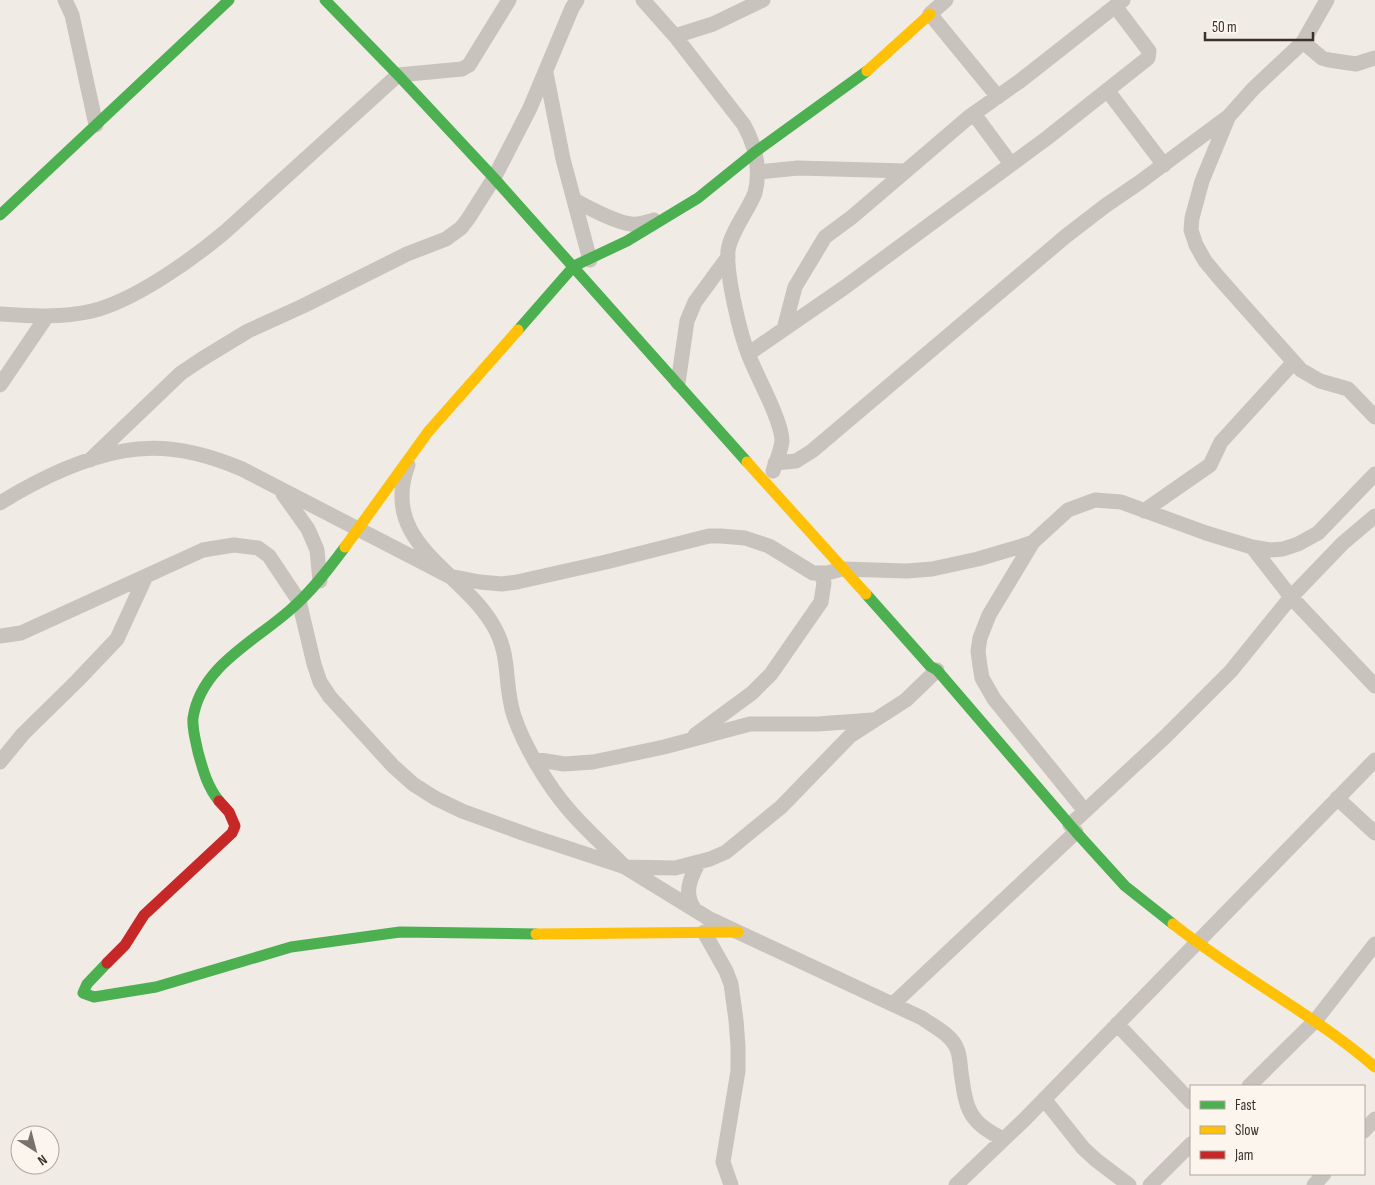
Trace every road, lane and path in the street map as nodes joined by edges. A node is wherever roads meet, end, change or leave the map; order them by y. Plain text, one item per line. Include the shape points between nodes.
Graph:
1 (65, 0) edge
2 (229, 0) edge
3 (325, 0) edge
4 (509, 0) edge
5 (577, 0) edge
6 (643, 0) edge
7 (764, 0) edge
8 (946, 0) edge
9 (1327, 0) edge
10 (1119, 3) edge
11 (930, 14) junction
12 (675, 36) junction
13 (1303, 42) junction
14 (1375, 58) edge
15 (546, 73) junction
16 (398, 75) junction
17 (1107, 90) junction
18 (998, 97) junction
19 (974, 114) junction
20 (1229, 116) junction
21 (96, 125) junction
22 (755, 152) junction
23 (1011, 164) junction
24 (1164, 165) junction
25 (906, 171) junction
26 (758, 172) junction
27 (494, 178) junction
28 (574, 200) junction
29 (677, 212) junction
30 (0, 215) edge
31 (728, 258) junction
32 (590, 260) junction
33 (574, 266) junction
34 (0, 314) edge
35 (47, 316) junction
36 (784, 329) junction
37 (748, 354) junction
38 (1293, 363) junction
39 (678, 383) junction
40 (0, 385) edge
41 (1375, 417) edge
42 (416, 447) junction
43 (89, 461) junction
44 (775, 463) junction
45 (1375, 474) edge
46 (770, 487) junction
47 (279, 488) junction
48 (0, 502) edge
49 (1144, 511) junction
50 (1375, 516) edge
51 (357, 528) junction
52 (1033, 542) junction
53 (1252, 547) junction
54 (842, 569) junction
55 (821, 574) junction
56 (146, 576) junction
57 (450, 576) junction
58 (320, 581) junction
59 (1291, 597) junction
60 (299, 601) junction
61 (0, 636) edge
62 (937, 670) junction
63 (1375, 686) edge
64 (873, 720) junction
65 (687, 740) junction
66 (534, 759) junction
67 (1375, 760) edge
68 (0, 762) edge
69 (1337, 798) junction
70 (1085, 811) junction
71 (1073, 828) junction
72 (1375, 832) edge
73 (699, 862) junction
74 (625, 867) junction
75 (696, 910) junction
76 (704, 932) junction
77 (738, 932) junction
78 (1197, 943) junction
79 (1375, 944) edge
80 (894, 1004) junction
81 (1315, 1020) junction
82 (1118, 1024) junction
83 (1375, 1067) edge
84 (1250, 1085) edge
85 (1044, 1099) junction
86 (1190, 1101) edge
87 (1375, 1119) edge
88 (1365, 1130) edge
89 (1004, 1139) junction
90 (1190, 1145) edge
91 (1323, 1175) edge
92 (731, 1185) edge
93 (956, 1185) edge
94 (1129, 1185) edge
95 (1150, 1185) edge
96 (1314, 1185) edge

1 - 21 street via 72,16
2 - 21 street
3 - 16 street
4 - 16 street via 469,65 462,69
5 - 15 street
6 - 12 street
7 - 12 street via 719,21
8 - 11 street
9 - 13 street
10 - 17 street via 1150,54
10 - 18 street
11 - 18 street
11 - 22 street via 860,77
12 - 22 street via 744,125
13 - 14 street via 1322,58 1330,60 1356,64
13 - 20 street
15 - 27 street
15 - 28 street
16 - 27 street
16 - 35 street via 248,212 171,272 118,302 92,311
17 - 23 street
17 - 24 street
18 - 19 street
19 - 23 street
19 - 25 street
20 - 24 street
20 - 38 street via 1202,181 1191,230 1205,261
21 - 30 street
22 - 26 street
22 - 29 street
23 - 36 street
24 - 44 street via 1066,236 812,451 796,461
25 - 26 street via 798,168
25 - 36 street via 822,240 795,287
26 - 31 street via 755,193 730,242
27 - 33 street
27 - 43 street via 468,219 454,234 248,331 198,361 181,373
28 - 29 street via 632,224
28 - 32 street
29 - 32 street
31 - 37 street via 736,310
31 - 39 street via 694,302 687,321
32 - 33 street
33 - 39 street
33 - 42 street
34 - 35 street
35 - 40 street
36 - 37 street
37 - 44 street via 781,434
38 - 41 street via 1309,376 1348,389
38 - 49 street via 1221,442 1210,465
39 - 46 street
42 - 51 street
42 - 57 street via 403,482 404,512 413,536
43 - 47 street via 123,451 177,450 222,461
43 - 48 street via 28,486
44 - 46 street
45 - 53 street via 1318,533 1283,549
46 - 54 street
47 - 51 street
47 - 58 street via 308,528 317,550
49 - 52 street via 1121,502 1095,500 1068,510
49 - 53 street
50 - 59 street via 1343,543
51 - 57 street
51 - 58 street
52 - 54 street via 932,569
52 - 70 street via 989,615 980,638 978,651 982,678 994,699
53 - 59 street
54 - 55 street
54 - 62 street
55 - 57 street via 813,573 758,542 709,536 517,582 491,584
55 - 65 street via 824,583 821,602 767,678 752,693
56 - 60 street via 203,550 234,545 258,548 269,556
56 - 61 street via 21,633
56 - 68 street via 117,639 23,734
57 - 66 street via 481,608 502,642 509,698
58 - 60 street
59 - 63 street
59 - 70 street via 1231,671
60 - 74 street via 320,682 330,697 413,784 462,811
60 - 76 street via 224,662 209,679 198,700 194,720 200,760 205,778 233,819 232,833 144,915 125,945 87,984 84,993 94,997 156,987 291,947 400,932
62 - 64 street via 906,700
62 - 71 street
64 - 65 street via 750,724
64 - 73 street via 850,736 781,807 746,837 726,852
65 - 66 street via 593,762 564,764
66 - 74 street via 570,811
67 - 69 street
69 - 72 street
69 - 78 street
70 - 71 street
71 - 78 street via 1125,886
71 - 80 street
73 - 74 street via 675,868
73 - 75 street via 688,888 690,901
74 - 75 street
75 - 77 street
76 - 77 street
76 - 92 street via 731,984 736,1020 738,1071 723,1162
77 - 80 street
78 - 81 street
78 - 82 street
79 - 81 street
80 - 89 street via 940,1030 957,1047 965,1101 971,1114 988,1132
81 - 83 street
81 - 84 street
82 - 85 street
82 - 86 street
85 - 89 street
85 - 94 street via 1083,1148
87 - 88 street
89 - 93 street
90 - 95 street
91 - 96 street

